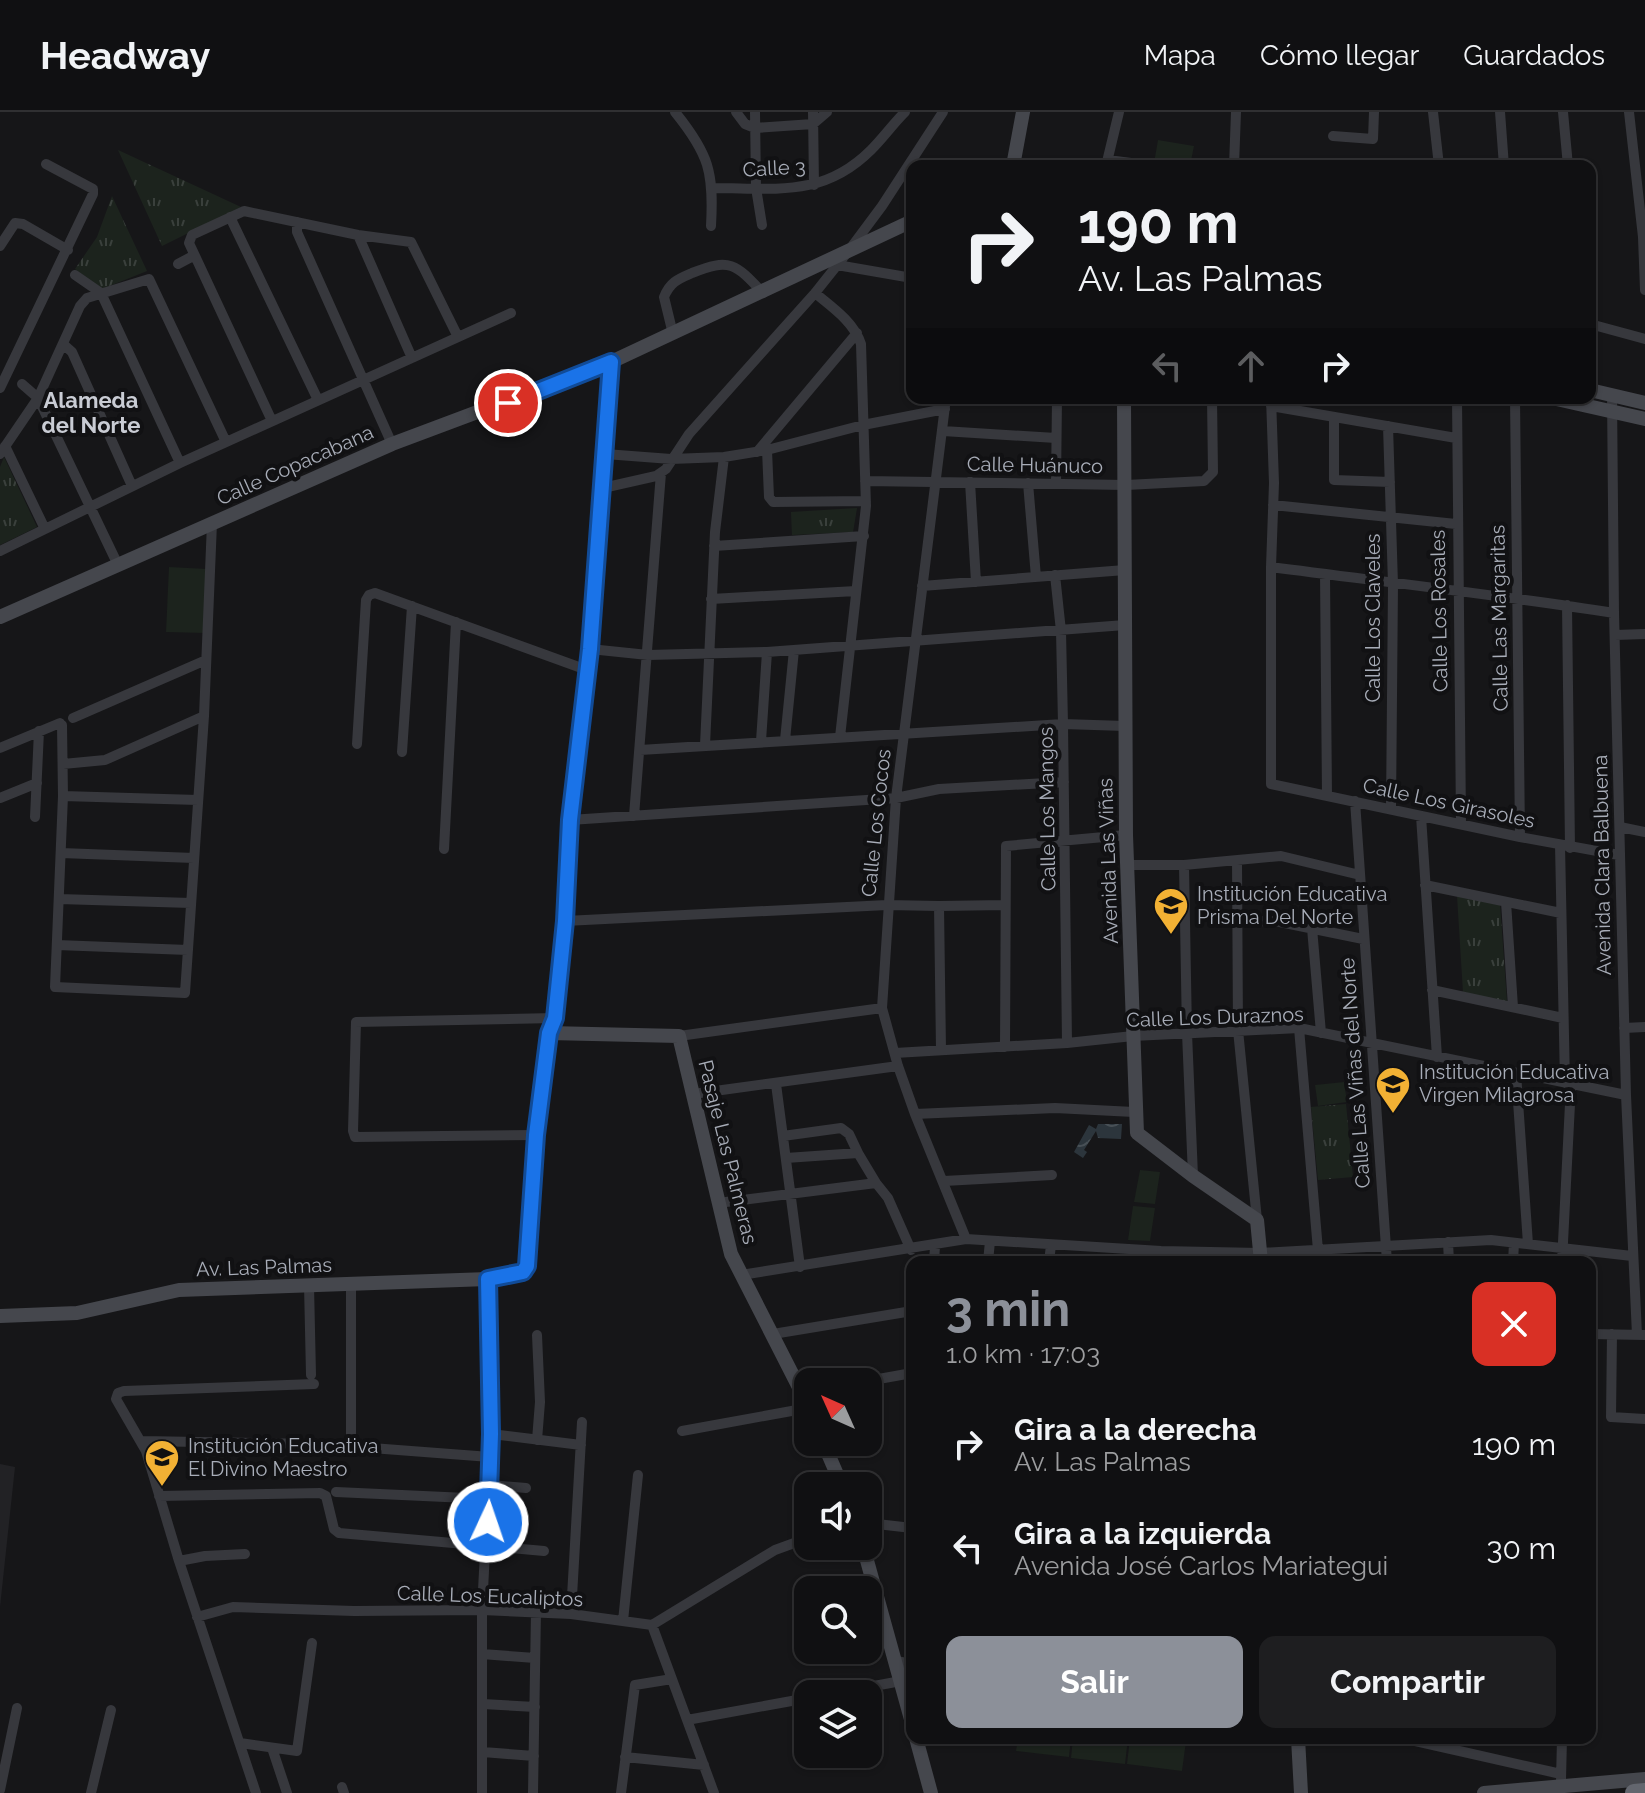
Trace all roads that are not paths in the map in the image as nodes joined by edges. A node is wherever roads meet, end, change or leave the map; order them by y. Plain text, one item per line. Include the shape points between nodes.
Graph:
1 (675, 112) edge
2 (736, 112) edge
3 (755, 112) edge
4 (813, 112) edge
5 (827, 112) edge
6 (943, 112) edge
7 (1023, 112) edge
8 (1119, 112) edge
9 (1236, 112) edge
10 (1374, 112) edge
11 (1433, 112) edge
12 (1500, 112) edge
13 (1563, 112) edge
14 (1629, 112) edge
15 (903, 113) edge
16 (813, 124) junction
17 (755, 128) junction
18 (1333, 136) dead end
19 (912, 160) edge
20 (1014, 160) edge
21 (1108, 160) edge
22 (1234, 160) edge
23 (1438, 160) edge
24 (1504, 160) edge
25 (1567, 160) edge
26 (46, 164) dead end
27 (906, 169) edge
28 (1640, 169) edge
29 (814, 185) junction
30 (713, 188) junction
31 (756, 188) junction
32 (882, 206) junction
33 (230, 217) junction
34 (297, 222) junction
35 (906, 224) edge
36 (762, 225) dead end
37 (711, 226) dead end
38 (892, 230) junction
39 (358, 235) junction
40 (1644, 237) edge
41 (0, 246) edge
42 (850, 249) junction
43 (68, 250) junction
44 (193, 256) junction
45 (178, 264) dead end
46 (837, 265) junction
47 (75, 275) dead end
48 (906, 277) edge
49 (1645, 290) edge
50 (101, 293) junction
51 (763, 293) junction
52 (815, 293) junction
53 (511, 313) dead end
54 (1596, 326) edge
55 (857, 333) junction
56 (673, 334) junction
57 (458, 337) junction
58 (1645, 339) edge
59 (63, 344) junction
60 (412, 358) junction
61 (611, 362) junction
62 (365, 379) junction
63 (22, 384) dead end
64 (0, 388) edge
65 (1596, 391) edge
66 (1612, 395) junction
67 (38, 398) junction
68 (318, 400) junction
69 (1645, 403) edge
70 (946, 404) edge
71 (1057, 404) edge
72 (1124, 404) edge
73 (1212, 404) edge
74 (1271, 404) edge
75 (1279, 404) edge
76 (1457, 404) edge
77 (1515, 404) edge
78 (1578, 404) edge
79 (1612, 412) junction
80 (1334, 417) junction
81 (1645, 419) edge
82 (272, 421) junction
83 (863, 425) junction
84 (1388, 426) junction
85 (943, 431) junction
86 (1056, 438) junction
87 (1456, 438) junction
88 (226, 442) junction
89 (392, 444) junction
90 (2, 450) edge
91 (762, 451) junction
92 (605, 454) junction
93 (724, 457) junction
94 (671, 459) junction
95 (180, 463) junction
96 (661, 473) junction
97 (865, 481) junction
98 (937, 481) junction
99 (970, 482) junction
100 (1390, 482) junction
101 (1028, 483) junction
102 (1056, 484) junction
103 (1126, 485) junction
104 (132, 486) junction
105 (603, 488) junction
106 (866, 501) junction
107 (1273, 505) junction
108 (90, 507) junction
109 (1391, 519) junction
110 (212, 523) junction
111 (1456, 524) junction
112 (45, 529) junction
113 (864, 536) junction
114 (714, 546) junction
115 (0, 551) edge
116 (118, 565) junction
117 (1271, 567) junction
118 (1125, 570) junction
119 (1325, 574) junction
120 (1055, 575) junction
121 (1036, 577) junction
122 (976, 582) junction
123 (1393, 584) junction
124 (922, 586) junction
125 (1457, 589) junction
126 (856, 591) junction
127 (1516, 597) junction
128 (711, 599) junction
129 (1567, 605) junction
130 (412, 606) junction
131 (1614, 613) junction
132 (0, 617) edge
133 (456, 622) junction
134 (1125, 625) junction
135 (1061, 631) junction
136 (1645, 634) edge
137 (1615, 635) junction
138 (917, 640) junction
139 (849, 647) junction
140 (590, 649) junction
141 (794, 650) junction
142 (710, 652) junction
143 (767, 652) junction
144 (648, 655) junction
145 (206, 660) junction
146 (587, 670) junction
147 (204, 716) junction
148 (73, 718) dead end
149 (1063, 724) junction
150 (1125, 726) junction
151 (39, 731) junction
152 (906, 733) junction
153 (840, 737) junction
154 (785, 740) junction
155 (761, 741) junction
156 (357, 744) dead end
157 (705, 745) junction
158 (0, 748) edge
159 (640, 750) junction
160 (402, 752) dead end
161 (63, 764) junction
162 (1064, 782) junction
163 (37, 783) junction
164 (63, 796) junction
165 (1327, 796) junction
166 (0, 798) edge
167 (896, 798) junction
168 (198, 800) junction
169 (1355, 801) junction
170 (1391, 809) junction
171 (634, 816) junction
172 (1421, 816) junction
173 (35, 817) dead end
174 (570, 820) junction
175 (1461, 824) junction
176 (1620, 827) junction
177 (1645, 832) edge
178 (1126, 835) junction
179 (1520, 837) junction
180 (1066, 839) junction
181 (1565, 846) junction
182 (444, 849) dead end
183 (61, 853) junction
184 (1619, 855) junction
185 (194, 858) junction
186 (1237, 861) junction
187 (1128, 865) junction
188 (1184, 865) junction
189 (1360, 875) junction
190 (1425, 885) junction
191 (59, 899) junction
192 (1506, 902) junction
193 (191, 903) junction
194 (887, 905) junction
195 (1005, 905) junction
196 (939, 906) junction
197 (1561, 913) junction
198 (565, 921) junction
199 (1237, 922) junction
200 (1312, 928) junction
201 (1363, 939) junction
202 (57, 945) junction
203 (188, 950) junction
204 (1432, 990) junction
205 (1513, 1007) junction
206 (882, 1008) junction
207 (555, 1018) junction
208 (1563, 1018) junction
209 (1645, 1027) edge
210 (1299, 1028) junction
211 (1624, 1028) junction
212 (1238, 1030) junction
213 (549, 1033) junction
214 (1187, 1033) junction
215 (1321, 1033) junction
216 (679, 1036) junction
217 (1133, 1036) junction
218 (1067, 1043) junction
219 (1373, 1044) junction
220 (1005, 1047) junction
221 (941, 1050) junction
222 (895, 1053) junction
223 (1437, 1057) junction
224 (898, 1066) junction
225 (1516, 1073) junction
226 (1568, 1083) junction
227 (776, 1084) junction
228 (693, 1094) junction
229 (1626, 1095) junction
230 (1134, 1112) junction
231 (915, 1114) junction
232 (536, 1135) junction
233 (783, 1136) junction
234 (858, 1153) junction
235 (786, 1158) junction
236 (1052, 1175) dead end
237 (1193, 1176) junction
238 (944, 1181) junction
239 (876, 1183) junction
240 (791, 1195) junction
241 (718, 1203) junction
242 (1257, 1220) junction
243 (966, 1239) junction
244 (990, 1241) junction
245 (1448, 1242) junction
246 (1514, 1243) junction
247 (1528, 1244) junction
248 (1051, 1245) junction
249 (1386, 1245) junction
250 (935, 1246) junction
251 (1562, 1248) junction
252 (1114, 1249) junction
253 (1318, 1249) junction
254 (911, 1250) junction
255 (934, 1256) edge
256 (989, 1256) edge
257 (1050, 1256) edge
258 (1113, 1256) edge
259 (1154, 1256) edge
260 (1260, 1256) edge
261 (1273, 1256) edge
262 (1319, 1256) edge
263 (1387, 1256) edge
264 (1449, 1256) edge
265 (1513, 1256) edge
266 (1562, 1256) edge
267 (1632, 1256) junction
268 (800, 1267) junction
269 (741, 1275) junction
270 (488, 1279) junction
271 (351, 1284) junction
272 (309, 1285) junction
273 (906, 1312) edge
274 (0, 1316) edge
275 (773, 1334) junction
276 (1596, 1334) edge
277 (1612, 1334) junction
278 (537, 1335) dead end
279 (1641, 1335) edge
280 (794, 1374) edge
281 (906, 1374) edge
282 (882, 1378) edge
283 (794, 1402) edge
284 (1645, 1419) edge
285 (582, 1422) dead end
286 (682, 1431) dead end
287 (491, 1434) junction
288 (537, 1440) junction
289 (142, 1441) junction
290 (581, 1445) junction
291 (351, 1447) junction
292 (490, 1457) junction
293 (638, 1475) dead end
294 (490, 1485) junction
295 (526, 1488) dead end
296 (336, 1492) dead end
297 (159, 1496) junction
298 (489, 1499) junction
299 (882, 1525) edge
300 (906, 1527) edge
301 (794, 1543) edge
302 (486, 1545) junction
303 (544, 1551) dead end
304 (245, 1554) dead end
305 (867, 1560) edge
306 (179, 1561) junction
307 (482, 1610) junction
308 (536, 1611) junction
309 (571, 1614) junction
310 (197, 1617) junction
311 (623, 1621) junction
312 (652, 1625) junction
313 (312, 1643) dead end
314 (482, 1654) junction
315 (535, 1658) junction
316 (896, 1661) junction
317 (906, 1663) edge
318 (672, 1679) junction
319 (901, 1681) junction
320 (882, 1685) edge
321 (906, 1700) edge
322 (794, 1701) edge
323 (483, 1704) junction
324 (535, 1707) junction
325 (17, 1708) dead end
326 (111, 1710) dead end
327 (687, 1720) junction
328 (240, 1743) junction
329 (918, 1744) edge
330 (1298, 1744) edge
331 (1423, 1744) edge
332 (1562, 1744) edge
333 (272, 1748) junction
334 (483, 1752) junction
335 (534, 1756) junction
336 (625, 1757) junction
337 (704, 1765) junction
338 (1645, 1779) edge
339 (1561, 1784) edge
340 (0, 1790) edge
341 (1645, 1792) edge
342 (91, 1793) edge
343 (256, 1793) edge
344 (287, 1793) edge
345 (482, 1793) edge
346 (533, 1793) edge
347 (621, 1793) edge
348 (714, 1793) edge
349 (931, 1793) edge
350 (1301, 1793) edge
351 (1484, 1793) edge
352 (1634, 1793) edge

1 - 30 street via 709,163
2 - 17 street
3 - 17 street
4 - 16 street
5 - 16 street
6 - 19 street
7 - 20 street
8 - 21 street
9 - 22 street
10 - 18 street via 1373,139
11 - 23 street
12 - 24 street
13 - 25 street
14 - 28 street
15 - 29 street, Calle 3 via 855,164
16 - 17 street
16 - 29 street
17 - 31 street
26 - 43 street via 93,189
27 - 32 street
28 - 40 street
29 - 31 street, Calle 3
30 - 31 street, Calle 3
30 - 37 street
31 - 36 street
32 - 38 street
32 - 42 street
33 - 34 street via 244,211
33 - 44 street via 189,238
33 - 68 street
34 - 39 street
34 - 62 street
35 - 38 street, Calle Copacabana
38 - 42 street, Calle Copacabana
39 - 57 street via 411,242
39 - 60 street
40 - 49 street
41 - 43 street via 15,223
42 - 46 street
42 - 51 street, Calle Copacabana
43 - 64 street
44 - 45 street
44 - 82 street
46 - 48 street
46 - 52 street
47 - 50 street
50 - 59 street via 80,306
50 - 88 street via 145,279 153,282
50 - 95 street
51 - 56 street, Calle Copacabana
51 - 56 street via 745,273 724,264 675,280 664,297
52 - 55 street
52 - 94 street
53 - 57 street
54 - 58 street
55 - 83 street
55 - 91 street
56 - 61 street, Calle Copacabana
57 - 60 street
59 - 67 street
59 - 104 street via 72,352
60 - 62 street
61 - 89 street, Calle Copacabana
61 - 92 street
62 - 68 street
62 - 89 street
63 - 67 street
65 - 66 street
66 - 69 street
66 - 79 street, Avenida Clara Balbuena
67 - 90 street
67 - 108 street
68 - 82 street
70 - 83 street
70 - 85 street, Calle Los Cocos
71 - 86 street
72 - 103 street, Avenida Las Viñas
73 - 103 street, Calle Huánuco via 1213,472 1204,481
74 - 107 street
75 - 80 street
76 - 87 street, Calle Los Rosales
77 - 127 street, Calle Las Margaritas
78 - 79 street
79 - 81 street
79 - 131 street, Avenida Clara Balbuena
80 - 84 street
80 - 100 street via 1334,480
82 - 88 street
83 - 91 street
83 - 97 street
84 - 87 street
84 - 100 street, Calle Los Claveles
85 - 86 street
85 - 98 street, Calle Los Cocos
86 - 102 street
87 - 111 street, Calle Los Rosales
88 - 95 street
89 - 110 street, Calle Copacabana
90 - 112 street
91 - 93 street
91 - 106 street via 773,502
92 - 94 street
92 - 105 street
93 - 94 street
93 - 114 street
94 - 96 street
95 - 104 street
96 - 105 street
96 - 144 street
97 - 98 street, Calle Huánuco
97 - 106 street
98 - 99 street, Calle Huánuco
98 - 124 street, Calle Los Cocos
99 - 101 street, Calle Huánuco
99 - 122 street
100 - 109 street, Calle Los Claveles
101 - 102 street, Calle Huánuco
101 - 121 street
102 - 103 street, Calle Huánuco
103 - 118 street, Avenida Las Viñas
104 - 108 street
105 - 140 street
106 - 113 street
107 - 109 street
107 - 117 street
108 - 112 street
108 - 116 street
109 - 111 street
109 - 123 street, Calle Los Claveles
110 - 116 street, Calle Copacabana
110 - 145 street
111 - 125 street, Calle Los Rosales
112 - 115 street
113 - 114 street
113 - 126 street
114 - 128 street
116 - 132 street, Calle Copacabana
117 - 119 street
117 - 165 street, Calle Los Girasoles via 1271,784
118 - 120 street
118 - 134 street, Avenida Las Viñas
119 - 123 street
119 - 165 street
120 - 121 street
120 - 135 street, Calle Los Mangos
121 - 122 street
122 - 124 street
123 - 125 street
123 - 170 street, Calle Los Claveles
124 - 138 street, Calle Los Cocos
125 - 127 street
125 - 175 street, Calle Los Rosales
126 - 128 street
126 - 139 street
127 - 129 street
127 - 179 street, Calle Las Margaritas
128 - 142 street
129 - 131 street
129 - 181 street
130 - 133 street
130 - 156 street via 375,593 366,600
130 - 160 street
131 - 137 street, Avenida Clara Balbuena
133 - 146 street
133 - 182 street
134 - 135 street
134 - 150 street, Avenida Las Viñas
135 - 138 street
135 - 149 street, Calle Los Mangos
136 - 137 street
137 - 176 street, Avenida Clara Balbuena
138 - 139 street
138 - 152 street, Calle Los Cocos
139 - 141 street
139 - 153 street
140 - 144 street
140 - 146 street
141 - 143 street
141 - 154 street
142 - 143 street
142 - 144 street
142 - 157 street
143 - 155 street
144 - 159 street
145 - 147 street
145 - 148 street
146 - 174 street
147 - 161 street via 105,760
147 - 168 street
149 - 150 street
149 - 152 street
149 - 162 street, Calle Los Mangos
150 - 178 street, Avenida Las Viñas
151 - 158 street
151 - 161 street via 61,724
151 - 163 street
152 - 153 street
152 - 167 street, Calle Los Cocos
153 - 154 street
154 - 155 street
155 - 157 street
157 - 159 street
159 - 171 street
161 - 164 street
162 - 167 street via 939,789
162 - 180 street, Calle Los Mangos
163 - 166 street
163 - 173 street
164 - 168 street
164 - 183 street
165 - 169 street, Calle Los Girasoles
167 - 171 street
167 - 194 street, Calle Los Cocos
168 - 185 street
169 - 170 street, Calle Los Girasoles
169 - 189 street, Calle Las Viñas del Norte
170 - 172 street, Calle Los Girasoles
171 - 174 street
172 - 175 street, Calle Los Girasoles
172 - 190 street
174 - 198 street
175 - 179 street, Calle Los Girasoles
176 - 177 street
176 - 184 street, Avenida Clara Balbuena
178 - 180 street
178 - 187 street, Avenida Las Viñas
179 - 181 street, Calle Los Girasoles
180 - 195 street via 1006,846
180 - 218 street, Calle Los Mangos
181 - 184 street, Calle Los Girasoles
181 - 197 street
183 - 185 street
183 - 191 street
184 - 211 street, Avenida Clara Balbuena
185 - 193 street
186 - 188 street
186 - 189 street via 1281,856
186 - 199 street
187 - 188 street
187 - 217 street, Avenida Las Viñas
188 - 214 street
189 - 201 street, Calle Las Viñas del Norte
190 - 192 street
190 - 204 street
191 - 193 street
191 - 202 street
192 - 197 street
192 - 205 street
193 - 203 street
194 - 196 street
194 - 198 street
194 - 206 street, Calle Los Cocos
195 - 196 street
195 - 220 street
196 - 221 street
197 - 208 street
198 - 207 street
199 - 200 street via 1275,921
199 - 212 street
200 - 201 street
200 - 215 street
201 - 219 street, Calle Las Viñas del Norte
202 - 203 street
202 - 203 street via 55,987 185,993
204 - 205 street
204 - 223 street
205 - 208 street
206 - 216 street
206 - 222 street, Calle Los Cocos
207 - 213 street
207 - 232 street via 356,1022 355,1137
208 - 226 street
209 - 211 street
210 - 212 street, Calle Los Duraznos
210 - 215 street, Calle Los Duraznos
210 - 253 street
211 - 229 street, Avenida Clara Balbuena
212 - 214 street, Calle Los Duraznos
212 - 242 street
213 - 216 street
213 - 232 street
214 - 217 street, Calle Los Duraznos
214 - 237 street
215 - 219 street, Calle Los Duraznos
216 - 228 street, Pasaje Las Palmeras
217 - 218 street, Calle Los Duraznos
217 - 230 street, Avenida Las Viñas
218 - 220 street, Calle Los Duraznos
219 - 223 street, Calle Los Duraznos
219 - 249 street, Calle Las Viñas del Norte
220 - 221 street, Calle Los Duraznos
221 - 222 street, Calle Los Duraznos
222 - 224 street, Calle Los Cocos
223 - 225 street, Calle Los Duraznos
224 - 227 street
224 - 231 street, Calle Los Cocos
225 - 226 street, Calle Los Duraznos
225 - 247 street
226 - 229 street, Calle Los Duraznos
226 - 251 street
227 - 228 street
227 - 233 street
228 - 241 street, Pasaje Las Palmeras
229 - 267 street, Avenida Clara Balbuena
230 - 231 street via 1055,1108
230 - 237 street, Avenida Las Viñas via 1137,1133
231 - 238 street, Calle Los Cocos
232 - 270 street, Av. Las Palmas via 527,1266 523,1272
233 - 234 street via 841,1128
233 - 235 street
234 - 235 street
234 - 239 street
235 - 240 street
236 - 238 street
237 - 242 street, Avenida Las Viñas
238 - 243 street, Calle Los Cocos
239 - 240 street
239 - 254 street
240 - 241 street
240 - 268 street
241 - 269 street, Pasaje Las Palmeras
242 - 260 street
243 - 244 street
243 - 250 street
244 - 248 street
244 - 256 street
245 - 246 street
245 - 249 street
245 - 264 street
246 - 247 street
246 - 265 street
247 - 251 street
248 - 252 street
248 - 257 street
249 - 253 street
249 - 263 street, Calle Las Viñas del Norte
250 - 254 street
250 - 255 street
251 - 266 street
251 - 267 street
252 - 258 street
252 - 259 street
253 - 261 street
253 - 262 street
254 - 268 street
267 - 279 street, Avenida Clara Balbuena
268 - 269 street
269 - 275 street, Pasaje Las Palmeras
270 - 271 street, Av. Las Palmas
270 - 287 street
271 - 272 street, Av. Las Palmas
271 - 291 street
272 - 274 street, Av. Las Palmas via 179,1290 77,1313
272 - 289 street via 313,1380 118,1393 116,1399
273 - 275 street
275 - 280 street, Pasaje Las Palmeras
276 - 277 street
277 - 279 street
277 - 284 street via 1611,1417
278 - 288 street
281 - 282 street
283 - 286 street
285 - 290 street
287 - 288 street
287 - 292 street
288 - 290 street
289 - 291 street
289 - 297 street
290 - 309 street
291 - 292 street
292 - 294 street
293 - 311 street
294 - 295 street
294 - 298 street
296 - 298 street
297 - 302 street via 320,1493 326,1496 335,1532
297 - 306 street
298 - 302 street
299 - 300 street
301 - 312 street
302 - 303 street
302 - 307 street
304 - 306 street
305 - 316 street
306 - 310 street
307 - 308 street, Calle Los Eucaliptos
307 - 310 street, Calle Los Eucaliptos via 233,1607
307 - 314 street
308 - 309 street, Calle Los Eucaliptos
308 - 315 street
309 - 311 street, Calle Los Eucaliptos
310 - 328 street
311 - 312 street, Calle Los Eucaliptos
312 - 318 street
313 - 333 street via 297,1751
314 - 315 street
314 - 323 street
315 - 324 street
316 - 317 street
316 - 319 street
318 - 327 street
318 - 336 street via 635,1685
319 - 320 street
319 - 321 street
322 - 327 street
323 - 324 street
323 - 334 street
324 - 335 street
325 - 340 street
326 - 342 street
327 - 337 street
328 - 333 street
328 - 343 street
329 - 349 street
330 - 350 street
331 - 339 street
332 - 339 street
333 - 344 street
334 - 335 street
334 - 345 street
335 - 346 street
336 - 337 street
336 - 347 street
337 - 348 street
338 - 339 street
339 - 351 street
341 - 352 highway

